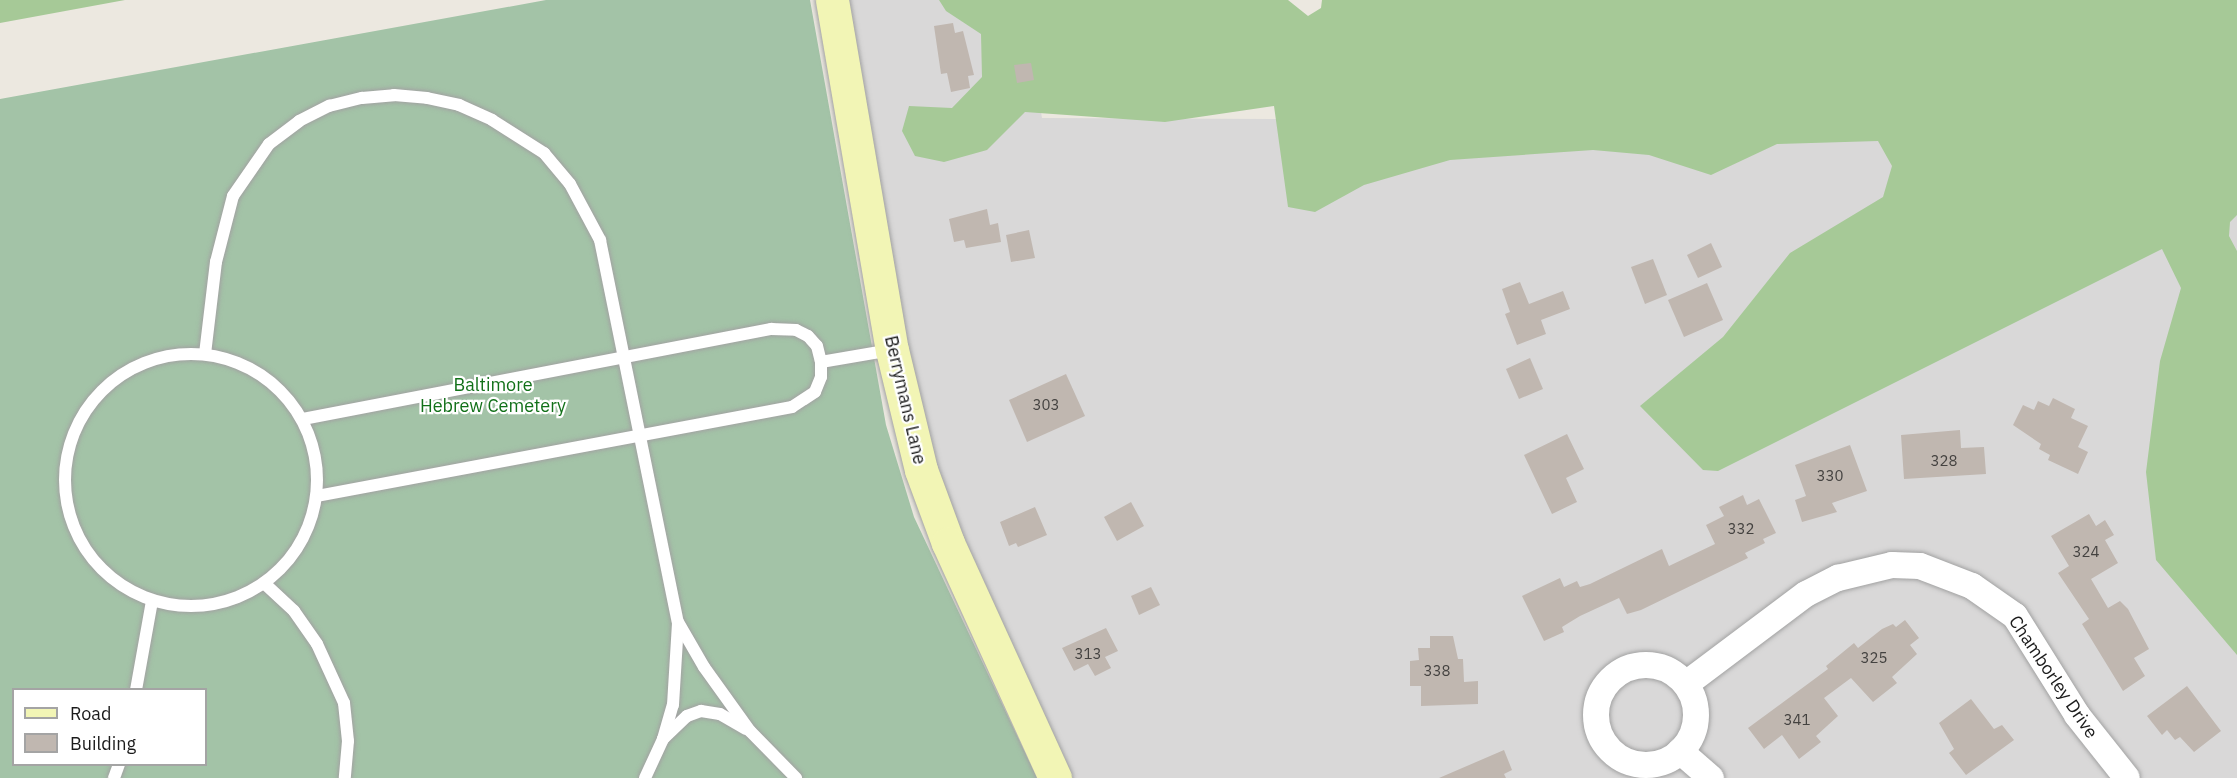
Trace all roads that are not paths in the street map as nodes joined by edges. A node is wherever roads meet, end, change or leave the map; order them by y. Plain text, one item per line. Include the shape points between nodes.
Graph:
1 (832, 0) edge
2 (892, 350) junction
3 (206, 354) junction
4 (626, 358) junction
5 (821, 362) junction
6 (303, 419) junction
7 (640, 437) junction
8 (316, 496) junction
9 (264, 583) junction
10 (152, 601) junction
11 (678, 622) junction
12 (1686, 684) junction
13 (136, 688) edge
14 (750, 731) junction
15 (663, 739) junction
16 (1680, 751) junction
17 (345, 778) edge
18 (645, 778) edge
19 (796, 778) edge
20 (1055, 778) edge
21 (1711, 778) edge
22 (2127, 778) edge

1 - 2 street, Berrymans Lane
2 - 5 lane
2 - 20 street, Berrymans Lane via 921,470 948,543
3 - 4 lane via 224,222 248,170 269,144 299,121 329,106 394,95 459,105 492,120 544,153 575,193 600,240
3 - 6 lane via 246,365 272,381
3 - 10 lane via 175,354 124,372 100,392 81,416 70,442 64,492 79,540 111,579
4 - 5 lane via 783,329 808,336 817,346
4 - 6 lane
4 - 7 lane
5 - 7 lane via 818,384 804,402
6 - 8 lane via 313,446
7 - 8 lane
7 - 11 lane
8 - 9 lane via 298,546
9 - 10 lane via 228,601 204,606
9 - 17 lane via 294,611 317,644 344,703 348,741
10 - 13 lane
11 - 14 lane via 704,667
11 - 15 lane via 678,671
12 - 16 street via 1694,703 1695,721
12 - 16 street via 1658,666 1624,669 1603,688 1596,717 1605,744 1631,762 1662,762
12 - 22 street, Chamborley Drive via 1806,594 1838,578 1892,565 1920,566 1972,586 2015,616 2077,715
14 - 15 lane via 720,714 701,711 687,716
14 - 19 lane
15 - 18 lane
16 - 21 street

